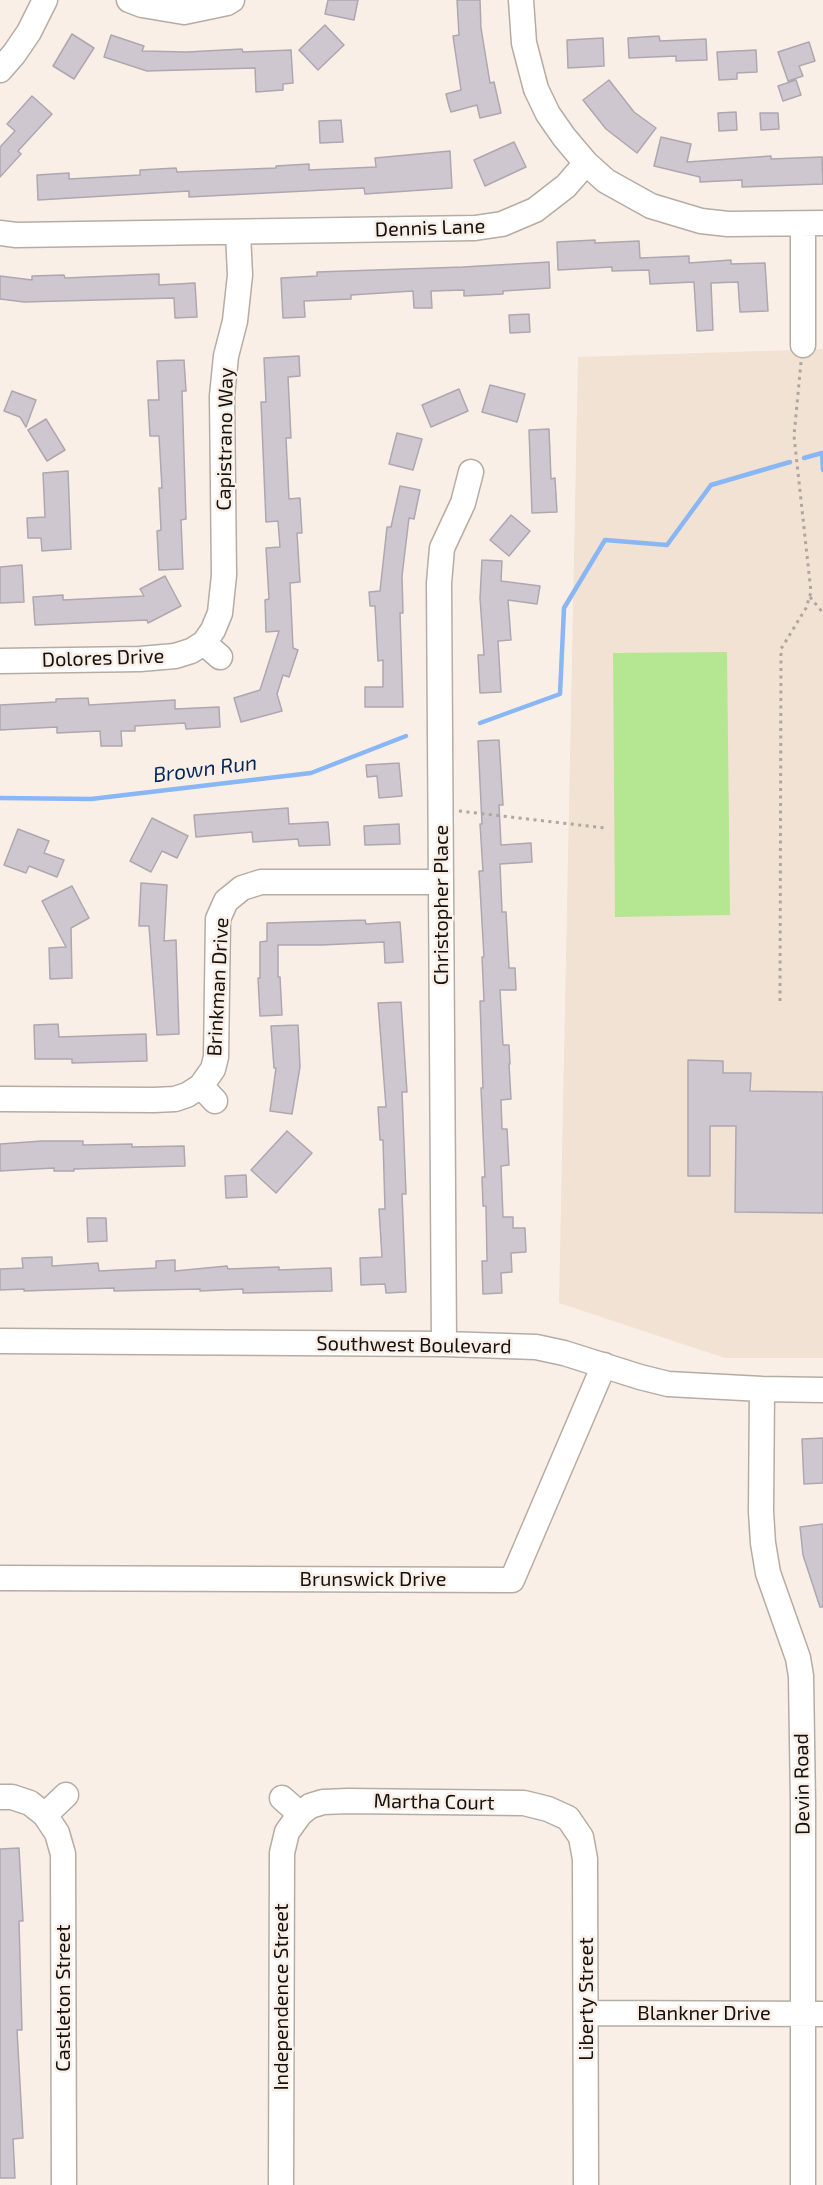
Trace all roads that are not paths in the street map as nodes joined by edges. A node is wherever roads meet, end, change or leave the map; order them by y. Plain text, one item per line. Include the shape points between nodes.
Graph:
1 (45, 0) edge
2 (129, 0) edge
3 (232, 0) edge
4 (521, 0) edge
5 (0, 70) edge
6 (586, 164) junction
7 (813, 223) edge
8 (238, 232) junction
9 (0, 233) edge
10 (803, 345) road end
11 (471, 472) dead end
12 (212, 650) joint
13 (0, 661) edge
14 (441, 882) junction
15 (0, 1099) edge
16 (0, 1341) edge
17 (444, 1344) junction
18 (604, 1365) junction
19 (762, 1389) junction
20 (823, 1390) edge
21 (0, 1578) edge
22 (66, 1795) dead end
23 (0, 1797) edge
24 (282, 1798) dead end
25 (813, 1804) edge
26 (300, 1814) junction
27 (45, 1815) junction
28 (568, 1818) joint
29 (586, 2013) junction
30 (813, 2014) edge
31 (64, 2185) edge
32 (281, 2185) edge
33 (586, 2185) edge
34 (803, 2185) edge

1 - 5 street via 14,54
2 - 3 street via 184,12
4 - 6 street via 524,44 536,90 553,122
6 - 7 street via 628,195 675,215 728,224
6 - 8 street, Dennis Lane via 551,199 519,219 502,224 475,228
7 - 10 street
8 - 9 street, Dennis Lane
8 - 12 street, Capistrano Way via 240,275 222,396 223,594
11 - 14 street, Christopher Place via 440,563
12 - 13 street, Dolores Drive via 140,659
14 - 15 street, Brinkman Drive via 261,882 221,895 216,1057 208,1094 154,1101
14 - 17 street, Christopher Place
16 - 17 street, Southwest Boulevard
17 - 18 street, Southwest Boulevard via 536,1347
18 - 19 street, Southwest Boulevard via 668,1384
18 - 21 street, Brunswick Drive via 512,1580
19 - 20 street, Southwest Boulevard
19 - 25 street, Devin Road via 763,1543 768,1573 798,1658
22 - 27 street
23 - 27 street via 30,1803
24 - 26 street
25 - 30 street, Devin Road
26 - 28 street, Martha Court via 323,1802 524,1803
26 - 32 street, Independence Street via 287,1832 282,1853
27 - 31 street, Castleton Street via 57,1833 63,1854
28 - 29 street, Liberty Street via 581,1837 585,1859
29 - 30 street, Blankner Drive
29 - 33 street, Liberty Street
30 - 34 street, Devin Road

